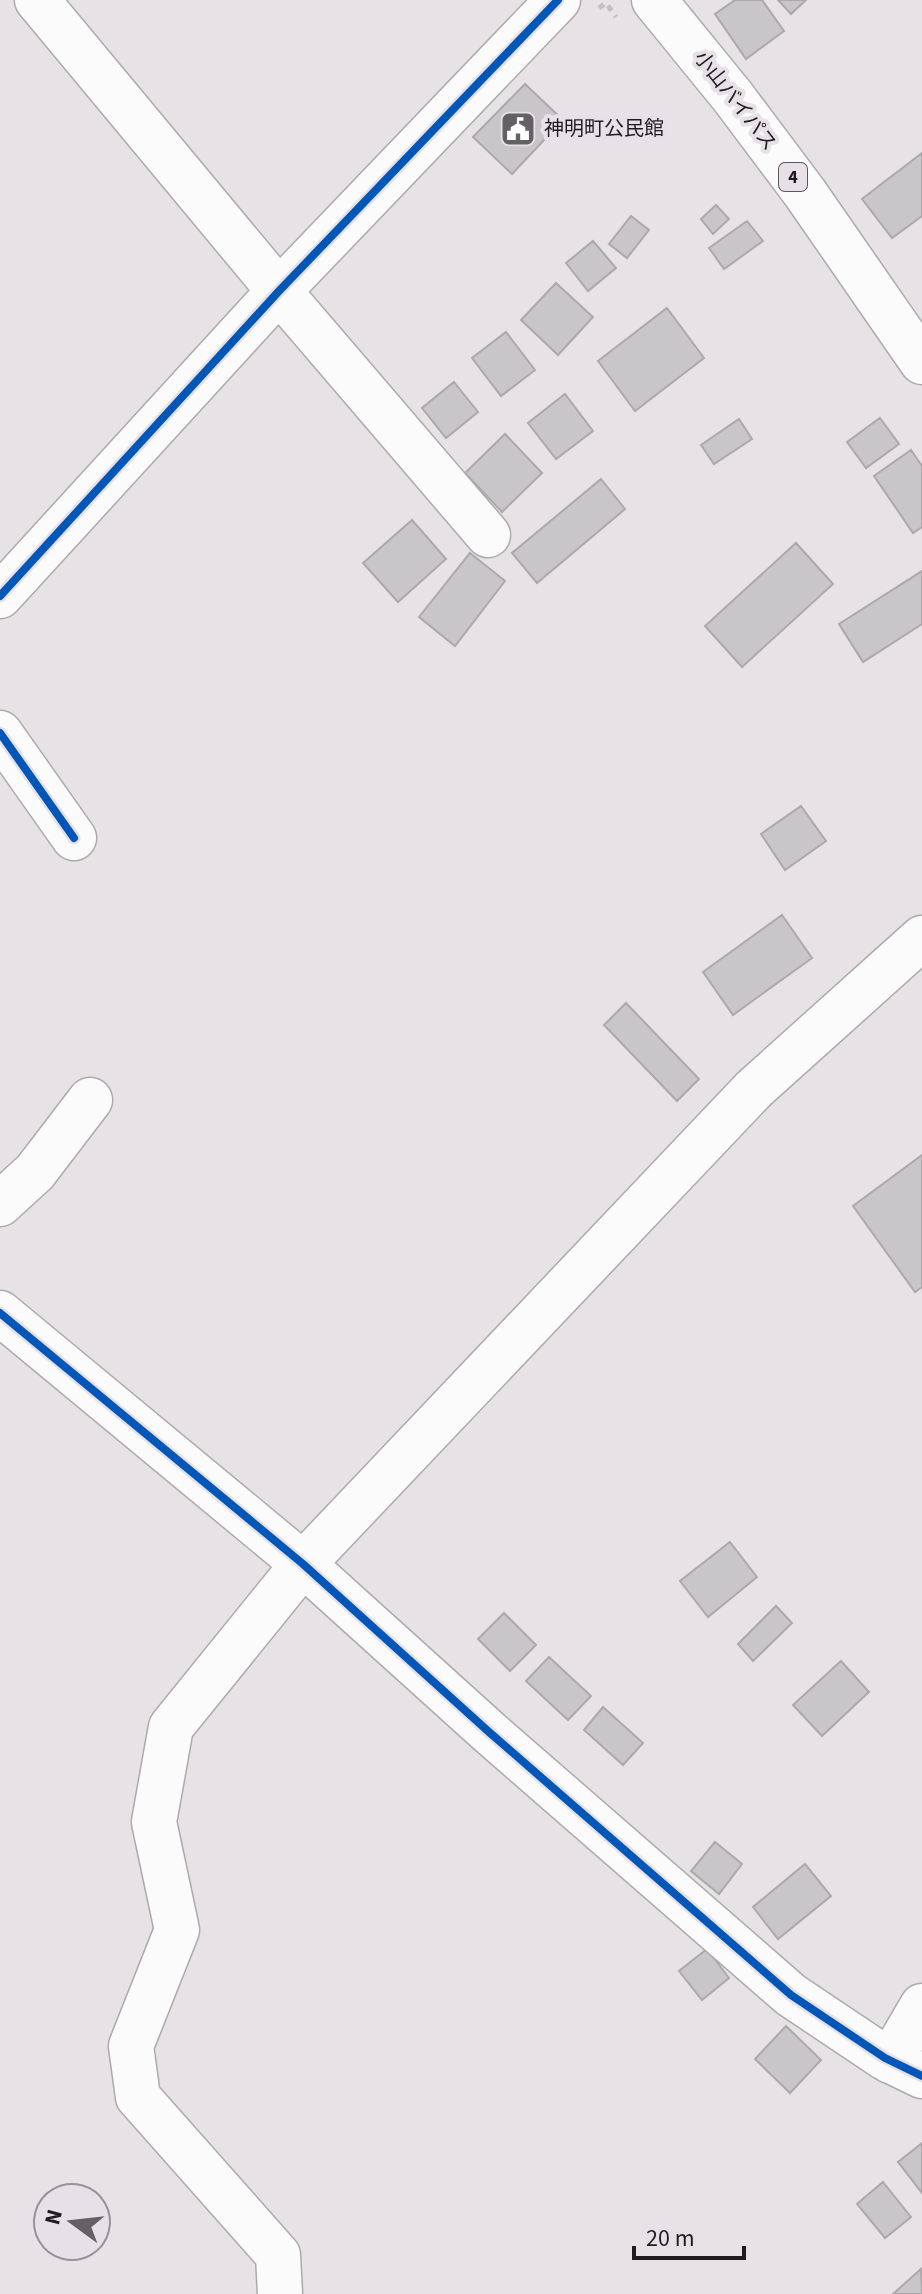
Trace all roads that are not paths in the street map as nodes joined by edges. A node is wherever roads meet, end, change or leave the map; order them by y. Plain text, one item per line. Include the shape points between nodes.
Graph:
1 (37, 0) edge
2 (576, 6) edge
3 (638, 14) edge
4 (279, 291) junction
5 (922, 362) edge
6 (488, 535) dead end
7 (0, 596) edge
8 (0, 733) edge
9 (74, 838) dead end
10 (922, 938) edge
11 (90, 1100) dead end
12 (0, 1204) edge
13 (0, 1313) edge
14 (303, 1564) junction
15 (922, 2006) edge
16 (906, 2068) edge
17 (280, 2294) edge

1 - 4 main road
2 - 4 main road
3 - 5 main road, 小山バイパス / 4 via 733,97
4 - 6 main road
4 - 7 main road
8 - 9 main road
10 - 14 main road via 754,1089
11 - 12 main road via 35,1172
13 - 14 main road
14 - 16 main road via 791,1995
14 - 17 main road via 171,1727 154,1822 177,1930 131,2046 138,2097 278,2255
15 - 16 main road

